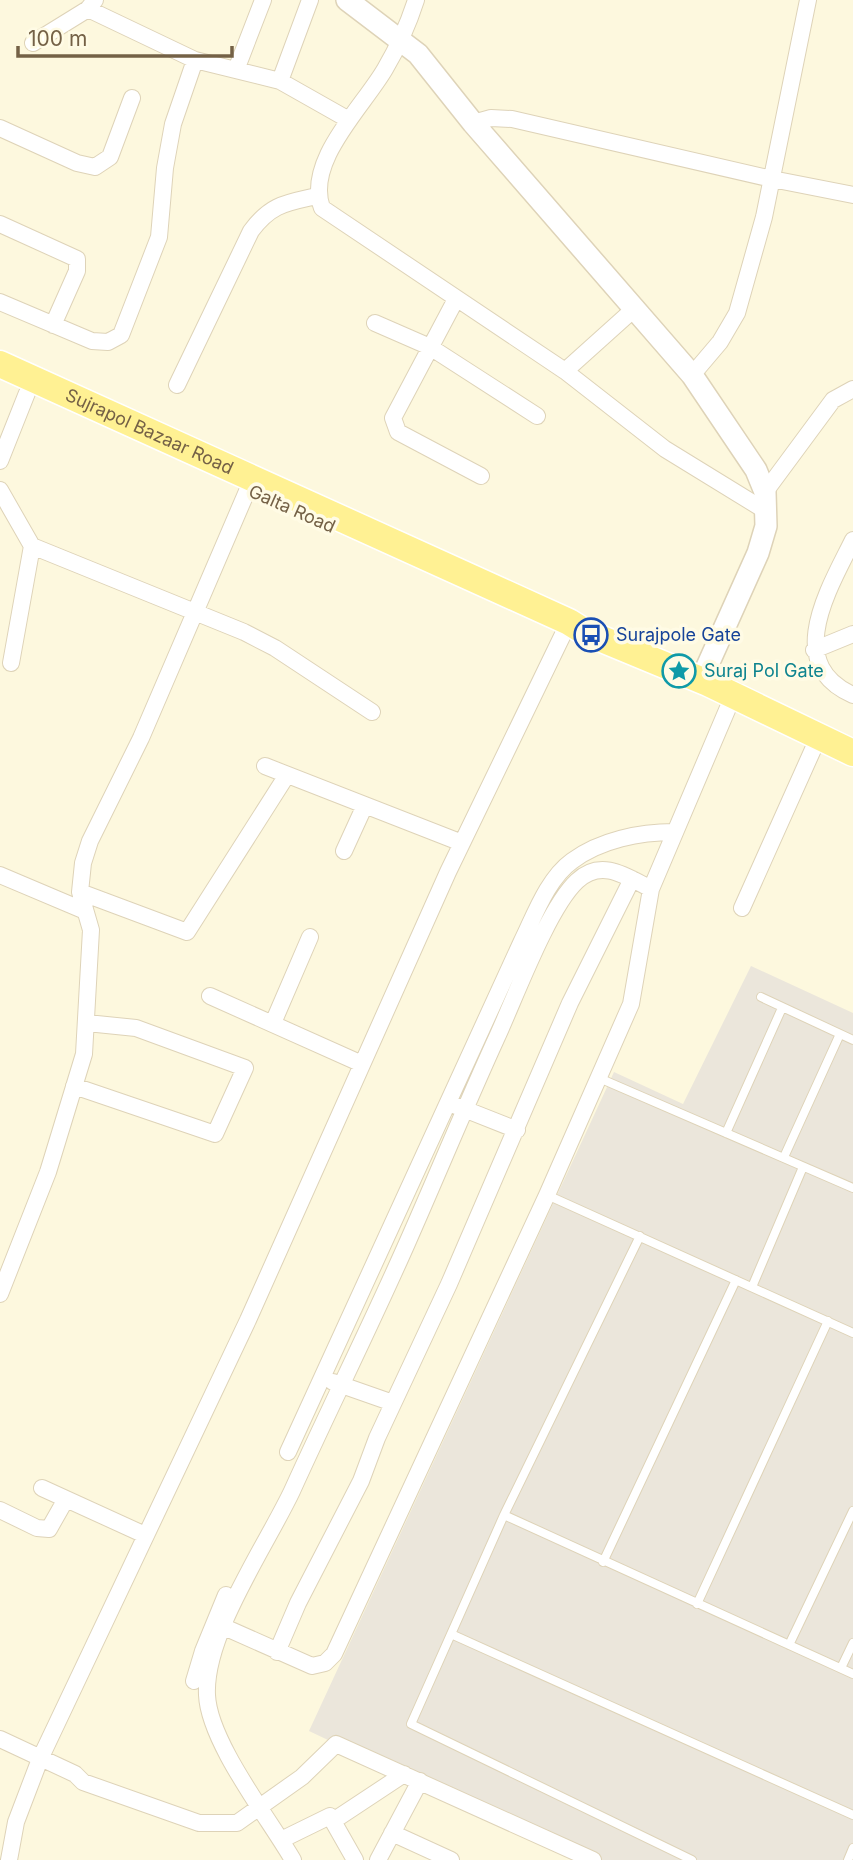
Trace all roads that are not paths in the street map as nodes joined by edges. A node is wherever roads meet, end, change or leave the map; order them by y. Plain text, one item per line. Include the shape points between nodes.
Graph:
1 (263, 0) edge
2 (310, 0) edge
3 (347, 0) edge
4 (416, 0) edge
5 (805, 0) edge
6 (91, 5) edge
7 (399, 41) junction
8 (33, 43) dead end
9 (195, 60) junction
10 (236, 70) junction
11 (280, 81) junction
12 (132, 98) dead end
13 (349, 120) junction
14 (473, 123) junction
15 (0, 128) edge
16 (772, 179) junction
17 (853, 195) edge
18 (317, 196) junction
19 (0, 224) edge
20 (456, 299) junction
21 (0, 302) edge
22 (634, 309) junction
23 (375, 323) dead end
24 (53, 325) junction
25 (430, 347) junction
26 (0, 365) edge
27 (565, 371) junction
28 (692, 375) junction
29 (0, 381) edge
30 (177, 385) dead end
31 (850, 390) edge
32 (27, 393) junction
33 (537, 416) dead end
34 (0, 461) edge
35 (481, 476) dead end
36 (248, 489) junction
37 (0, 490) edge
38 (766, 501) junction
39 (853, 540) edge
40 (32, 546) junction
41 (197, 611) junction
42 (572, 629) junction
43 (853, 634) edge
44 (814, 650) junction
45 (10, 663) dead end
46 (701, 680) junction
47 (853, 695) edge
48 (733, 696) junction
49 (372, 712) dead end
50 (818, 736) junction
51 (853, 752) edge
52 (265, 766) dead end
53 (287, 775) junction
54 (365, 805) junction
55 (674, 832) junction
56 (462, 843) junction
57 (344, 851) dead end
58 (598, 859) junction
59 (0, 875) edge
60 (632, 879) junction
61 (650, 889) junction
62 (80, 892) junction
63 (742, 908) dead end
64 (85, 911) junction
65 (310, 937) dead end
66 (210, 996) dead end
67 (761, 997) dead end
68 (782, 1007) junction
69 (87, 1023) junction
70 (272, 1023) junction
71 (840, 1034) junction
72 (853, 1040) edge
73 (362, 1064) junction
74 (599, 1077) junction
75 (74, 1086) junction
76 (456, 1106) junction
77 (517, 1130) junction
78 (726, 1133) junction
79 (784, 1157) junction
80 (803, 1167) junction
81 (853, 1188) edge
82 (547, 1195) junction
83 (640, 1236) junction
84 (736, 1280) junction
85 (1, 1287) edge
86 (752, 1287) junction
87 (828, 1321) junction
88 (853, 1333) edge
89 (331, 1381) junction
90 (393, 1403) junction
91 (288, 1452) dead end
92 (42, 1488) dead end
93 (66, 1499) junction
94 (0, 1510) edge
95 (853, 1511) edge
96 (504, 1515) junction
97 (145, 1535) junction
98 (603, 1562) junction
99 (226, 1595) dead end
100 (697, 1604) junction
101 (219, 1624) junction
102 (451, 1634) junction
103 (853, 1643) edge
104 (789, 1645) junction
105 (277, 1652) junction
106 (841, 1668) junction
107 (853, 1674) edge
108 (194, 1681) dead end
109 (0, 1739) edge
110 (40, 1759) junction
111 (404, 1774) junction
112 (419, 1782) junction
113 (253, 1812) junction
114 (853, 1815) edge
115 (333, 1821) junction
116 (392, 1833) junction
117 (281, 1840) junction
118 (9, 1860) edge
119 (293, 1860) edge
120 (355, 1860) edge
121 (378, 1860) edge
122 (451, 1860) edge
123 (593, 1860) edge
124 (692, 1860) edge

1 - 10 street
2 - 11 street
3 - 7 street
4 - 7 street
5 - 16 street
6 - 8 street
6 - 9 street
7 - 13 street via 385,70
7 - 14 street via 418,54
9 - 10 street
9 - 24 street via 173,124 159,237 121,335 108,342 92,341
10 - 11 street
11 - 13 street
12 - 15 street via 110,157 95,167
13 - 18 street via 327,161
14 - 16 street via 491,118 512,120
14 - 22 street
16 - 17 street
16 - 28 street via 737,313
18 - 20 street via 322,208
18 - 30 street via 265,212 251,231
19 - 24 street via 77,259
20 - 25 street
20 - 27 street
21 - 24 street
22 - 27 street
22 - 28 street
23 - 25 street
25 - 33 street
25 - 35 street via 393,418 394,426
26 - 42 main road, Sujrapol Bazaar Road
27 - 38 street via 665,449
28 - 38 street via 756,470
29 - 32 main road, Galta Road
31 - 38 street via 833,400
32 - 34 street
32 - 36 main road, Galta Road
36 - 41 street
36 - 42 main road, Galta Road
37 - 40 street
38 - 46 street via 758,553
39 - 44 street via 824,606
40 - 41 street
40 - 45 street
41 - 49 street via 275,648
41 - 62 street via 90,841
42 - 46 main road, Galta Road
42 - 56 street
43 - 44 street
44 - 47 street via 831,678
46 - 48 main road, Galta Road
48 - 50 main road, Galta Road
48 - 55 street
50 - 51 main road, Galta Road
50 - 63 street
52 - 53 street
53 - 54 street
53 - 62 street via 187,932
54 - 56 street
54 - 57 street
55 - 58 street via 649,832
55 - 61 street
56 - 73 street
58 - 60 street
58 - 76 street via 573,884 529,946
59 - 64 street
60 - 61 street
60 - 77 street via 570,1003
61 - 74 street via 634,994
62 - 64 street
64 - 69 street via 91,930
65 - 70 street
66 - 70 street
67 - 68 lane
68 - 71 lane
68 - 78 lane
69 - 75 street
69 - 75 street via 136,1028 245,1068 215,1134
70 - 73 street
71 - 72 lane
71 - 79 lane
73 - 97 street
74 - 78 lane
74 - 82 street
75 - 85 street via 48,1172
76 - 77 street
76 - 89 street
77 - 90 street
78 - 79 lane
79 - 80 lane
80 - 81 lane
80 - 86 lane
82 - 83 lane
82 - 105 street via 334,1654 325,1663 312,1666
83 - 84 lane
83 - 96 lane
84 - 86 lane
84 - 98 lane
86 - 87 lane
87 - 88 lane
87 - 100 lane
89 - 90 street
89 - 91 street
89 - 101 street via 276,1524
90 - 105 street via 361,1481
92 - 93 street
93 - 94 street via 49,1529
93 - 97 street
95 - 104 lane
96 - 98 lane
96 - 102 lane
97 - 110 street
98 - 100 lane
99 - 101 street
100 - 104 lane
101 - 105 street
101 - 108 street
101 - 113 street via 207,1696
102 - 114 lane
102 - 124 lane via 411,1724
103 - 106 lane
104 - 106 lane
106 - 107 lane
109 - 110 street
110 - 113 street via 83,1782 199,1823 237,1823
110 - 118 street via 16,1822
111 - 112 street
111 - 113 street via 336,1744 302,1777
111 - 115 street
112 - 116 street
112 - 123 street
113 - 117 street
115 - 117 street via 330,1816
115 - 120 street
116 - 121 street
116 - 122 street
117 - 119 street

